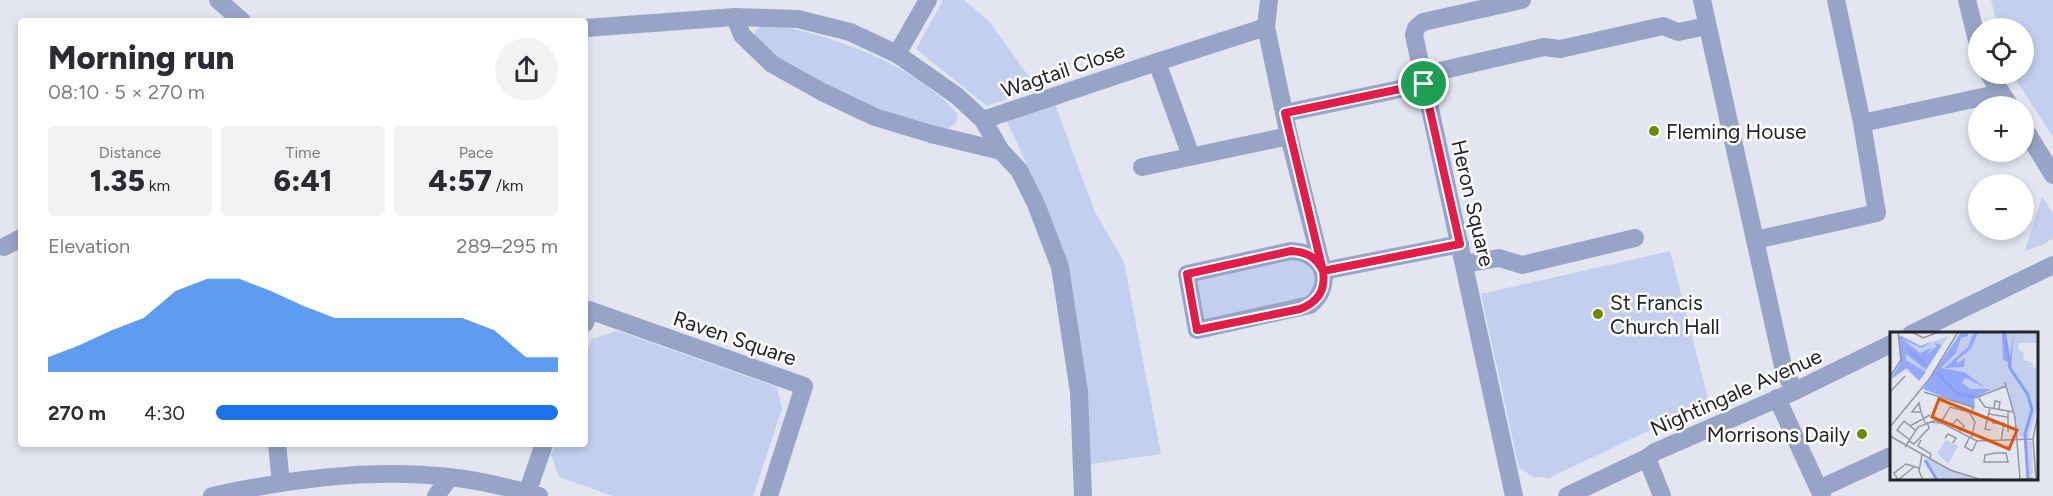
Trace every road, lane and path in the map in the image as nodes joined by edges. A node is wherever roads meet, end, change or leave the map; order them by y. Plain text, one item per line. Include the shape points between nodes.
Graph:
1 (218, 0) edge
2 (928, 0) edge
3 (1269, 0) edge
4 (1522, 0) edge
5 (1702, 0) edge
6 (1836, 0) edge
7 (1967, 0) edge
8 (735, 16) junction
9 (239, 18) edge
10 (1972, 18) edge
11 (1707, 26) junction
12 (1266, 27) junction
13 (588, 28) edge
14 (897, 54) junction
15 (1157, 62) junction
16 (1423, 79) junction
17 (1968, 106) edge
18 (1285, 113) junction
19 (983, 120) junction
20 (1862, 123) junction
21 (1289, 136) junction
22 (2034, 144) edge
23 (1001, 151) junction
24 (1191, 156) junction
25 (1142, 167) dead end
26 (2053, 175) edge
27 (1635, 238) dead end
28 (18, 240) edge
29 (1755, 240) junction
30 (1460, 244) junction
31 (4, 247) dead end
32 (1464, 264) junction
33 (2053, 266) edge
34 (1323, 271) junction
35 (588, 315) edge
36 (1920, 332) edge
37 (1890, 344) edge
38 (1795, 391) junction
39 (1777, 398) junction
40 (277, 447) edge
41 (543, 447) edge
42 (1890, 457) edge
43 (1647, 458) junction
44 (450, 477) junction
45 (281, 483) junction
46 (1820, 493) edge
47 (533, 494) edge
48 (212, 496) edge
49 (436, 496) edge
50 (769, 496) edge
51 (1083, 496) edge
52 (1514, 496) edge
53 (1567, 496) edge
54 (1662, 496) edge

1 - 9 street
2 - 14 street
3 - 12 street
4 - 16 street, Heron Square via 1419,24 1414,35
5 - 11 street
6 - 20 street
7 - 10 street
8 - 13 street
8 - 14 street via 798,18 850,32
8 - 23 street via 742,35 772,64 822,92 875,117
11 - 16 street via 1678,32 1663,26 1560,49 1544,47
11 - 29 street
12 - 15 street, Wagtail Close
12 - 18 street
14 - 19 street via 957,96
15 - 19 street, Wagtail Close
15 - 24 street, Wagtail Close
16 - 18 street
16 - 30 street, Heron Square
17 - 20 street
18 - 21 street
19 - 23 street
20 - 29 street via 1877,213
21 - 24 street
21 - 34 street
22 - 26 street
23 - 51 street via 1019,170 1060,267 1079,392
24 - 25 street
27 - 32 street via 1522,265 1499,258
28 - 31 street
29 - 38 street via 1784,371
30 - 32 street, Heron Square
30 - 34 street
32 - 52 street, Heron Square
33 - 36 street
34 - 34 street via 1311,256 1291,251 1187,274 1197,330 1310,305 1322,290
35 - 50 street, Raven Square via 590,310 804,386
37 - 38 street, Nightingale Avenue
38 - 39 street, Nightingale Avenue
39 - 43 street, Nightingale Avenue
39 - 46 street
40 - 45 street
41 - 47 street
42 - 46 street
43 - 53 street, Nightingale Avenue
43 - 54 street
44 - 45 street via 325,477
44 - 47 street
44 - 49 street
45 - 48 street

